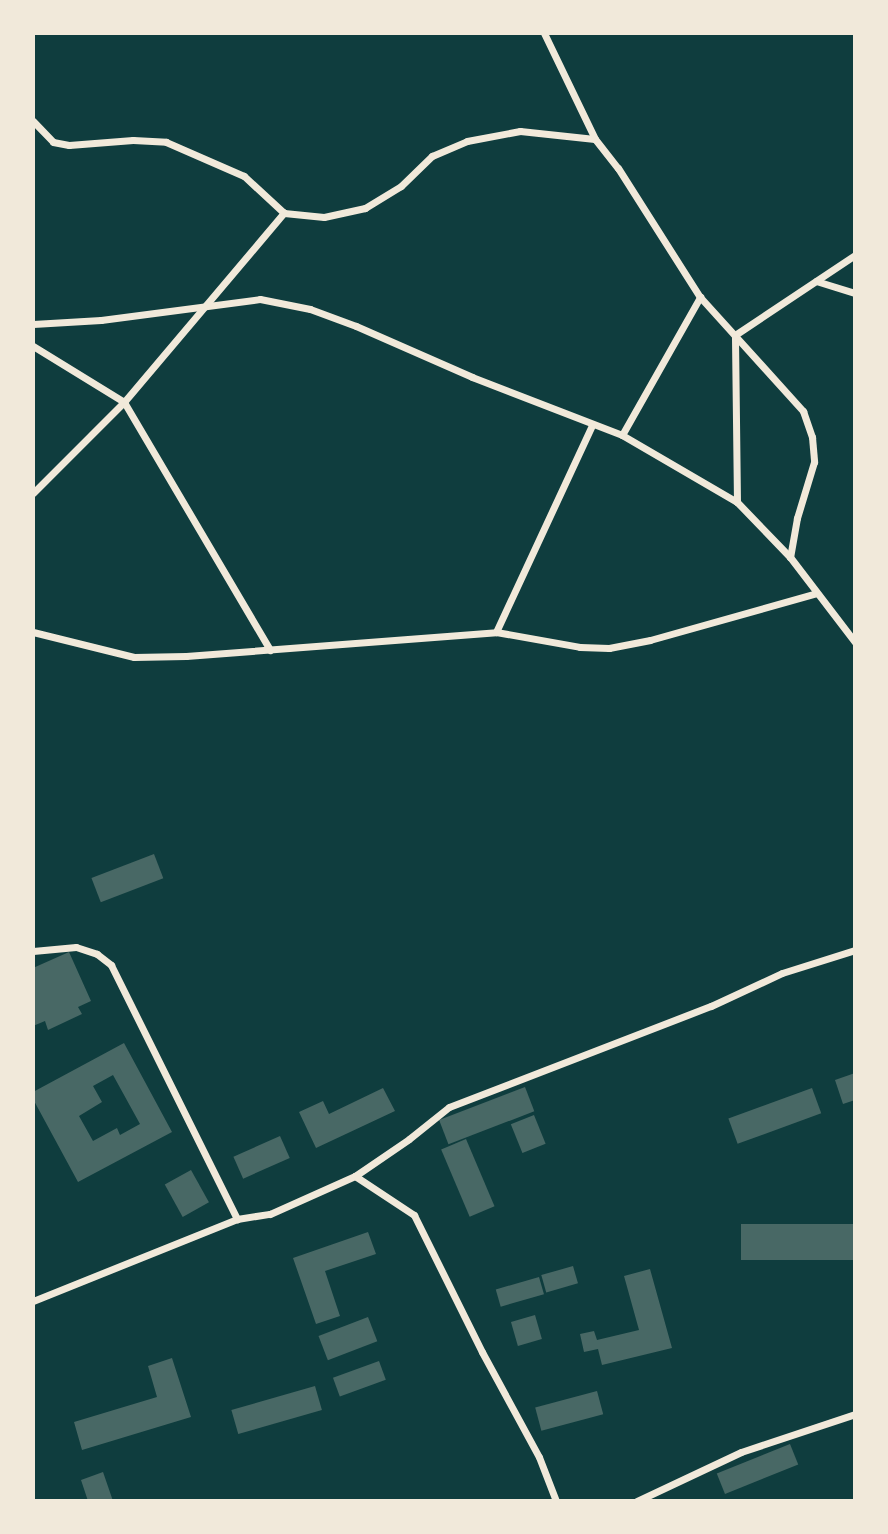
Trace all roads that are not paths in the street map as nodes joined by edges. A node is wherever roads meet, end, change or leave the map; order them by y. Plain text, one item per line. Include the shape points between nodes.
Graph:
1 (544, 33) edge
2 (33, 121) edge
3 (595, 139) junction
4 (284, 213) junction
5 (855, 255) edge
6 (816, 281) junction
7 (855, 293) edge
8 (700, 298) junction
9 (205, 306) junction
10 (33, 324) edge
11 (735, 335) junction
12 (33, 346) edge
13 (124, 402) junction
14 (592, 425) junction
15 (622, 435) junction
16 (33, 493) edge
17 (737, 502) junction
18 (790, 557) junction
19 (817, 593) junction
20 (33, 632) edge
21 (496, 632) junction
22 (855, 642) edge
23 (270, 650) junction
24 (855, 950) edge
25 (33, 951) edge
26 (355, 1176) junction
27 (237, 1219) junction
28 (33, 1301) edge
29 (855, 1413) edge
30 (556, 1501) edge
31 (636, 1501) edge

1 - 3 street
2 - 4 street via 53,142 69,145 166,142 244,176
3 - 4 street via 520,131 467,141 432,156 401,186 365,208 324,217
3 - 8 street
4 - 9 street
5 - 6 street
6 - 7 street
6 - 11 street
8 - 11 street
8 - 15 street
9 - 10 street
9 - 13 street
9 - 14 street via 260,299 310,309
11 - 17 street
11 - 18 street via 803,411 812,437 814,462
12 - 13 street
13 - 16 street
13 - 23 street
14 - 15 street
14 - 21 street
15 - 17 street
17 - 18 street
18 - 19 street
19 - 21 street via 609,648
19 - 22 street
20 - 23 street via 134,657
21 - 23 street
24 - 26 street via 782,973 711,1006 449,1107
25 - 27 street via 76,947 111,965
26 - 27 street via 270,1214
26 - 30 street via 414,1214 539,1457
27 - 28 street
29 - 31 street via 741,1452

